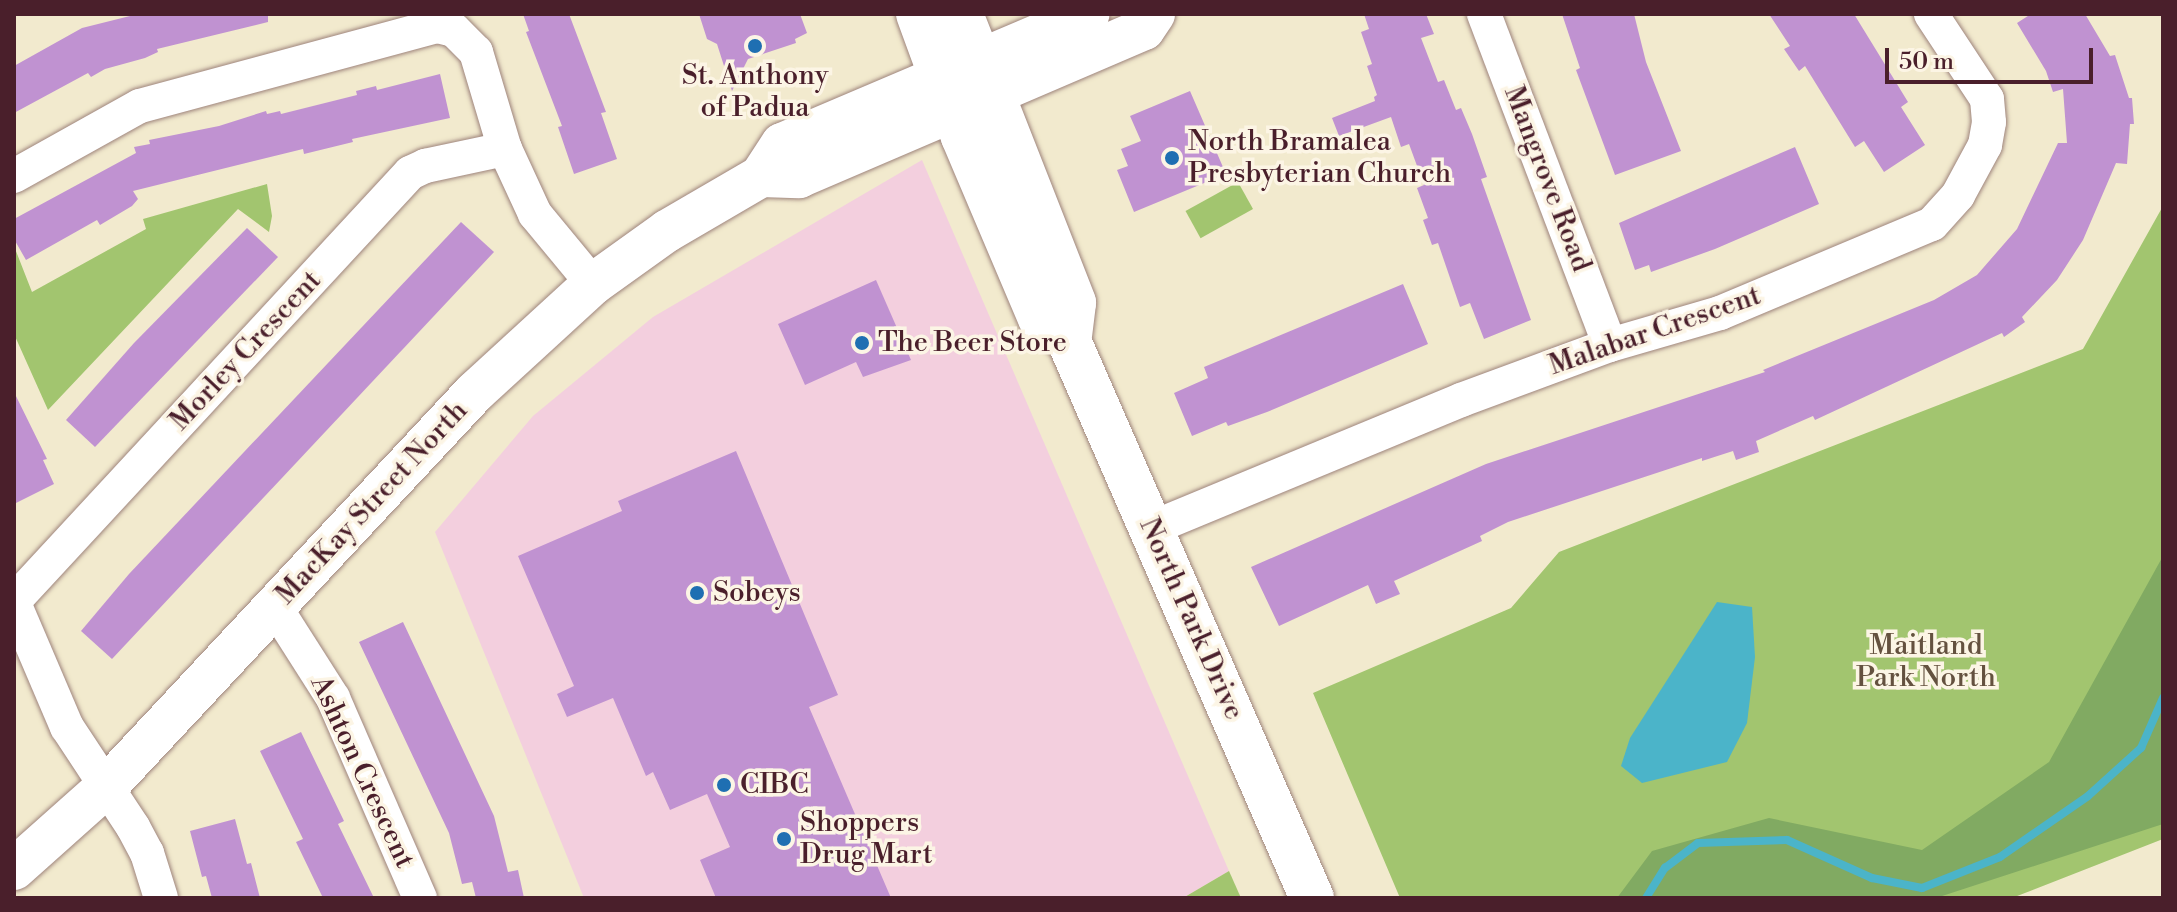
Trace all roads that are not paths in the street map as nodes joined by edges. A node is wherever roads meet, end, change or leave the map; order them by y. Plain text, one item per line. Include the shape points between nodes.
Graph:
1 (918, 14) edge
2 (961, 14) edge
3 (1089, 14) edge
4 (1154, 14) edge
5 (1484, 14) edge
6 (1931, 14) edge
7 (965, 86) junction
8 (505, 149) junction
9 (14, 176) edge
10 (593, 284) junction
11 (1610, 345) junction
12 (1152, 528) junction
13 (14, 602) edge
14 (275, 607) junction
15 (106, 787) junction
16 (14, 869) edge
17 (161, 898) edge
18 (420, 898) edge
19 (1312, 898) edge

1 - 7 main road, North Park Drive
2 - 7 main road, North Park Drive
3 - 7 street
4 - 7 street via 1144,29
5 - 11 street, Mangrove Road
6 - 11 street, Malabar Crescent via 1987,99 1989,122 1985,145 1958,195 1932,224 1720,313
7 - 10 street, MacKay Street North via 782,144 761,176 667,231
7 - 12 main road, North Park Drive via 1040,318 1069,341
8 - 9 street via 476,52 454,30 437,26 140,106
8 - 10 street via 535,214
8 - 13 street, Morley Crescent via 410,173
10 - 14 street, MacKay Street North via 475,392
11 - 12 street, Malabar Crescent via 1461,400
12 - 19 main road, North Park Drive
13 - 15 street, Morley Crescent via 67,727
14 - 15 street, MacKay Street North
14 - 18 street, Ashton Crescent via 333,698
15 - 16 street, MacKay Street North
15 - 17 street via 147,853

